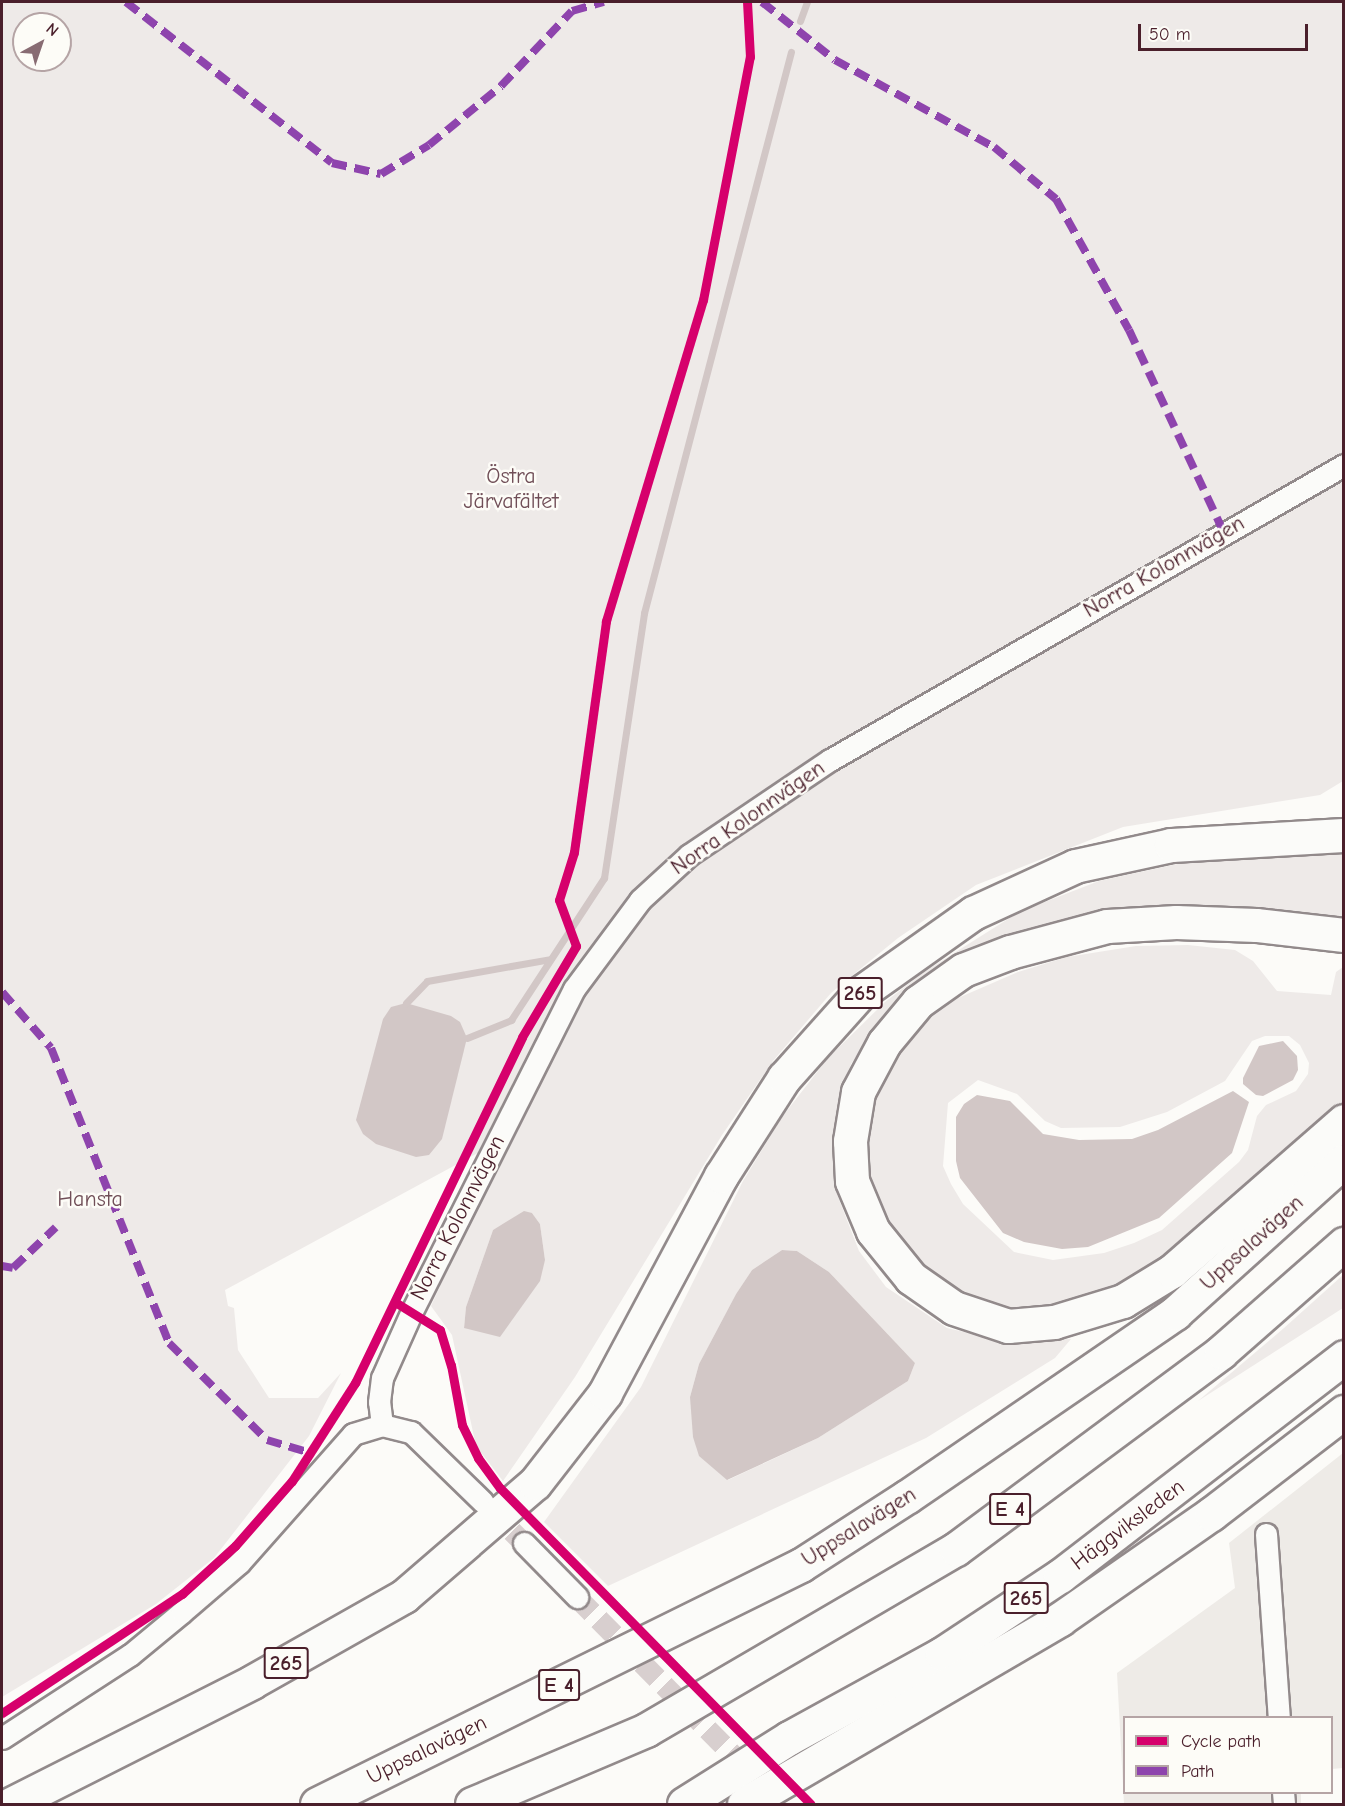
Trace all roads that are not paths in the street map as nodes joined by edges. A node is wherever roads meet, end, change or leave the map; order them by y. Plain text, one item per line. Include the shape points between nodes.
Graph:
1 (1344, 465) edge
2 (1344, 836) edge
3 (1344, 935) edge
4 (1344, 1121) edge
5 (1344, 1161) edge
6 (1344, 1244) edge
7 (1344, 1357) edge
8 (1344, 1412) edge
9 (382, 1425) junction
10 (483, 1502) tunnel mouth
11 (1266, 1534) dead end
12 (524, 1543) tunnel mouth
13 (577, 1597) tunnel mouth
14 (1279, 1716) edge
15 (2, 1738) edge
16 (11, 1804) edge
17 (317, 1804) edge
18 (472, 1804) edge
19 (684, 1804) edge
20 (744, 1804) edge

1 - 9 street, Norra Kolonnvägen via 830,760 689,855 640,900 574,989 412,1311 382,1378
2 - 16 highway, 265 via 1171,845 1075,866 973,913 859,994 784,1078 721,1176 605,1393 535,1483 404,1596 252,1682
3 - 4 highway via 1256,924 1176,922 1107,926 1010,952 963,970 918,1002 884,1043 858,1092 850,1141 852,1180 873,1231 911,1278 954,1308 1008,1326 1054,1322 1123,1300 1172,1271
5 - 17 highway, Uppsalavägen / E 4 via 1175,1312 908,1496 801,1564
6 - 18 highway, E 4 via 1221,1352 956,1550 646,1730
7 - 19 highway, Häggviksleden / 265 via 1060,1576 942,1654 789,1738
8 - 20 highway via 1211,1514 1060,1619
9 - 10 street via 411,1432
9 - 15 street via 353,1434 239,1563 130,1655
11 - 14 street
12 - 13 street

